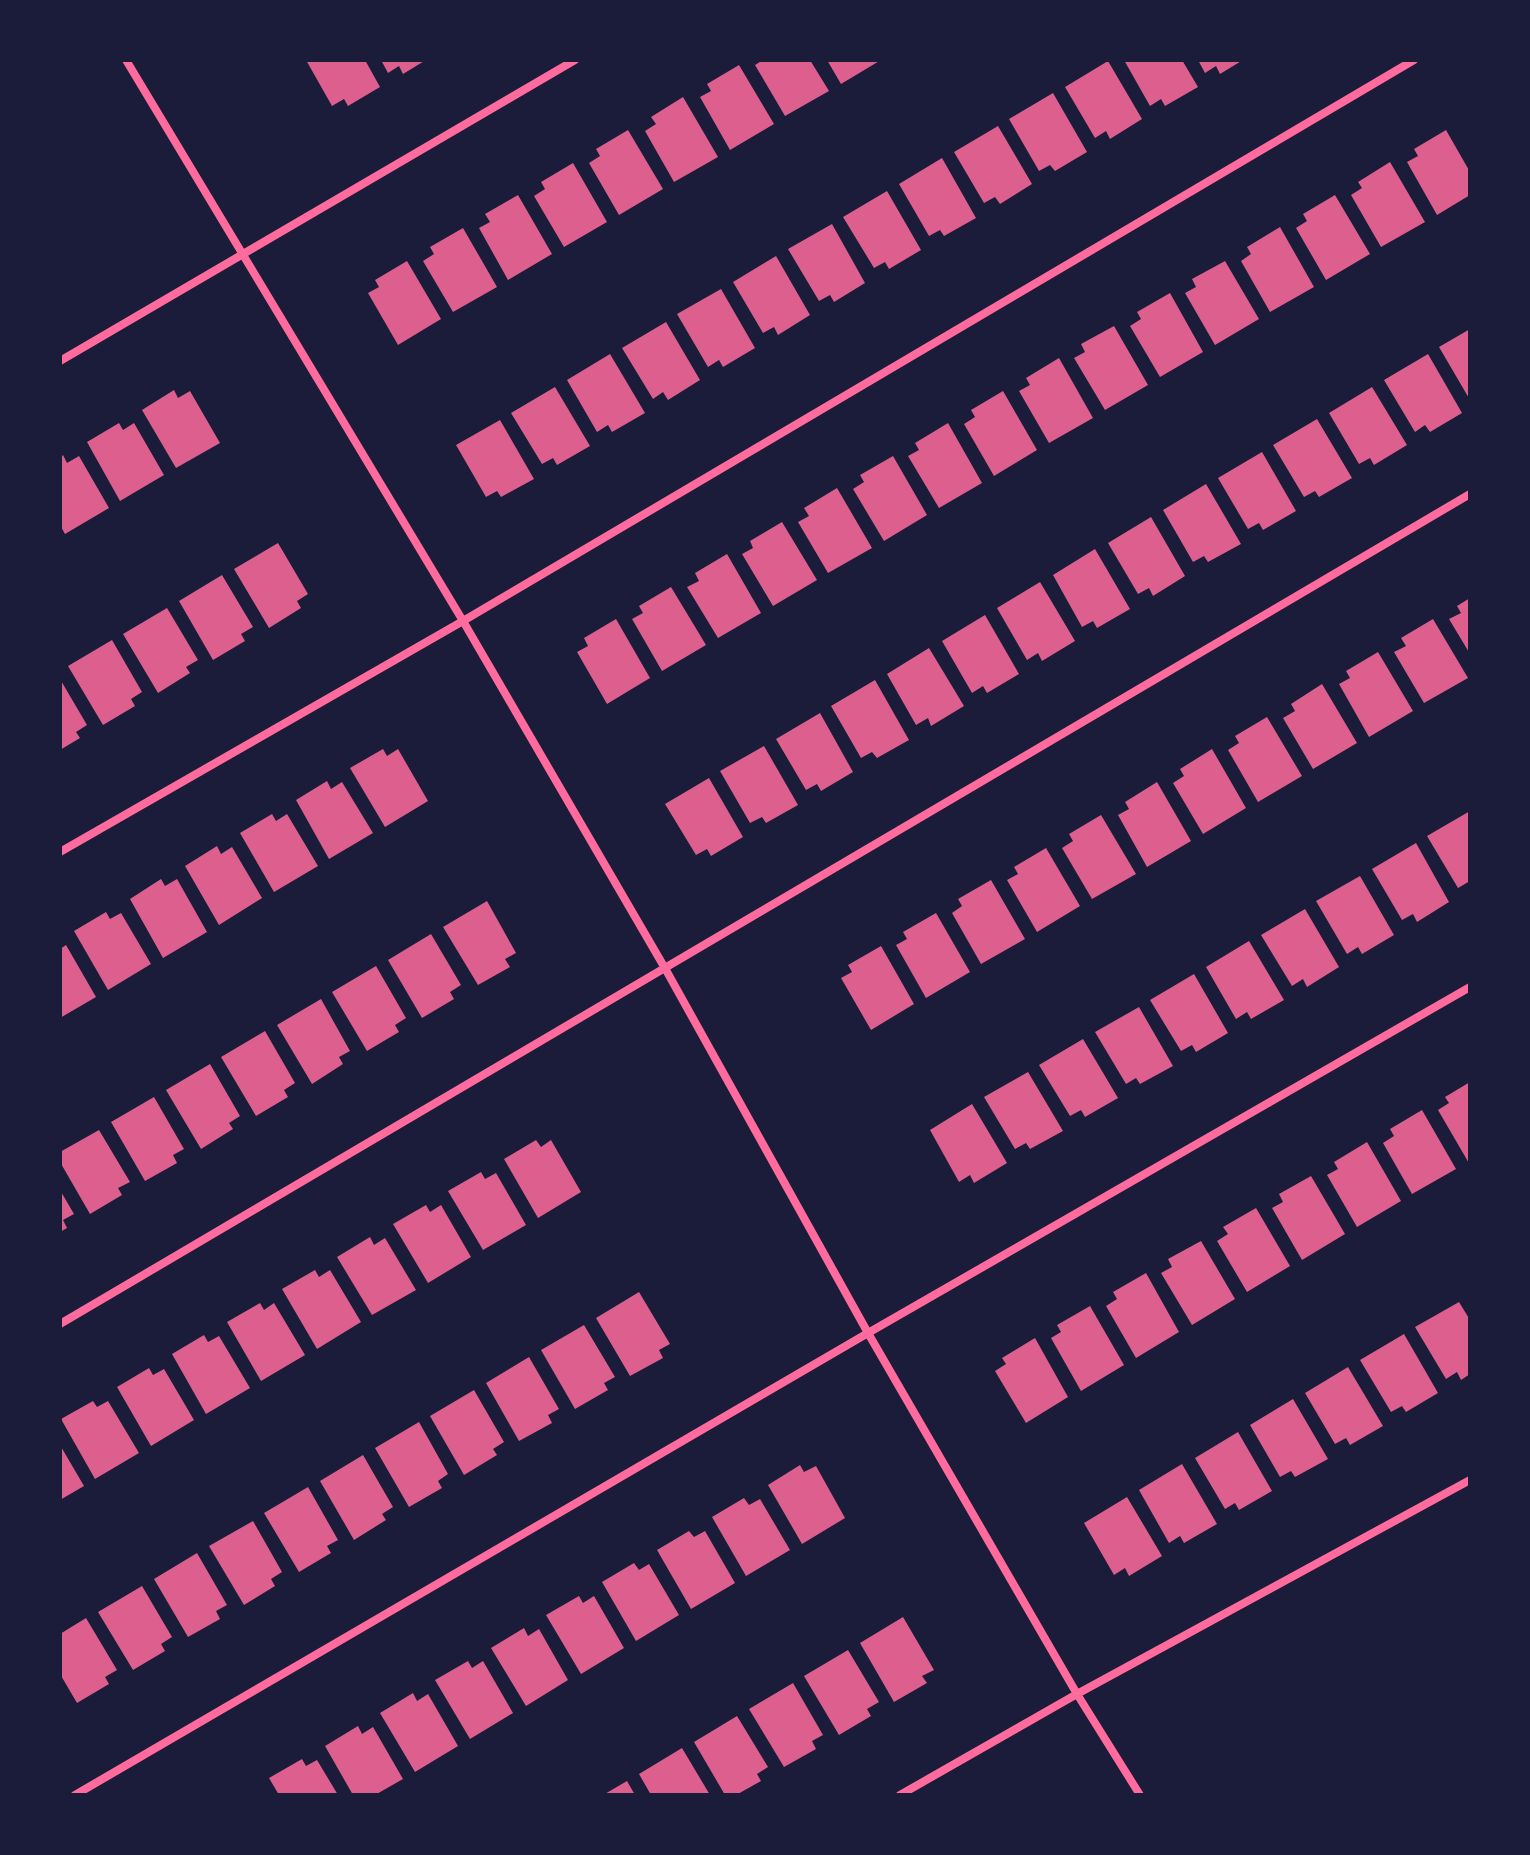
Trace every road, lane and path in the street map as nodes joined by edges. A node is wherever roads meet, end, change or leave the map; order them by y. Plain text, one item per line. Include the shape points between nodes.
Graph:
1 (126, 60) edge
2 (575, 60) edge
3 (1414, 60) edge
4 (244, 255) junction
5 (60, 361) edge
6 (1470, 494) edge
7 (463, 621) junction
8 (60, 852) edge
9 (666, 970) junction
10 (1470, 987) edge
11 (60, 1324) edge
12 (868, 1333) junction
13 (1470, 1480) edge
14 (1077, 1694) junction
15 (75, 1795) edge
16 (900, 1795) edge
17 (1140, 1795) edge

1 - 4 street
2 - 4 street
3 - 7 street
4 - 5 street
4 - 7 street
6 - 9 street
7 - 8 street
7 - 9 street
9 - 11 street
9 - 12 street
10 - 12 street
12 - 14 street
12 - 15 street
13 - 14 street
14 - 16 street
14 - 17 street

